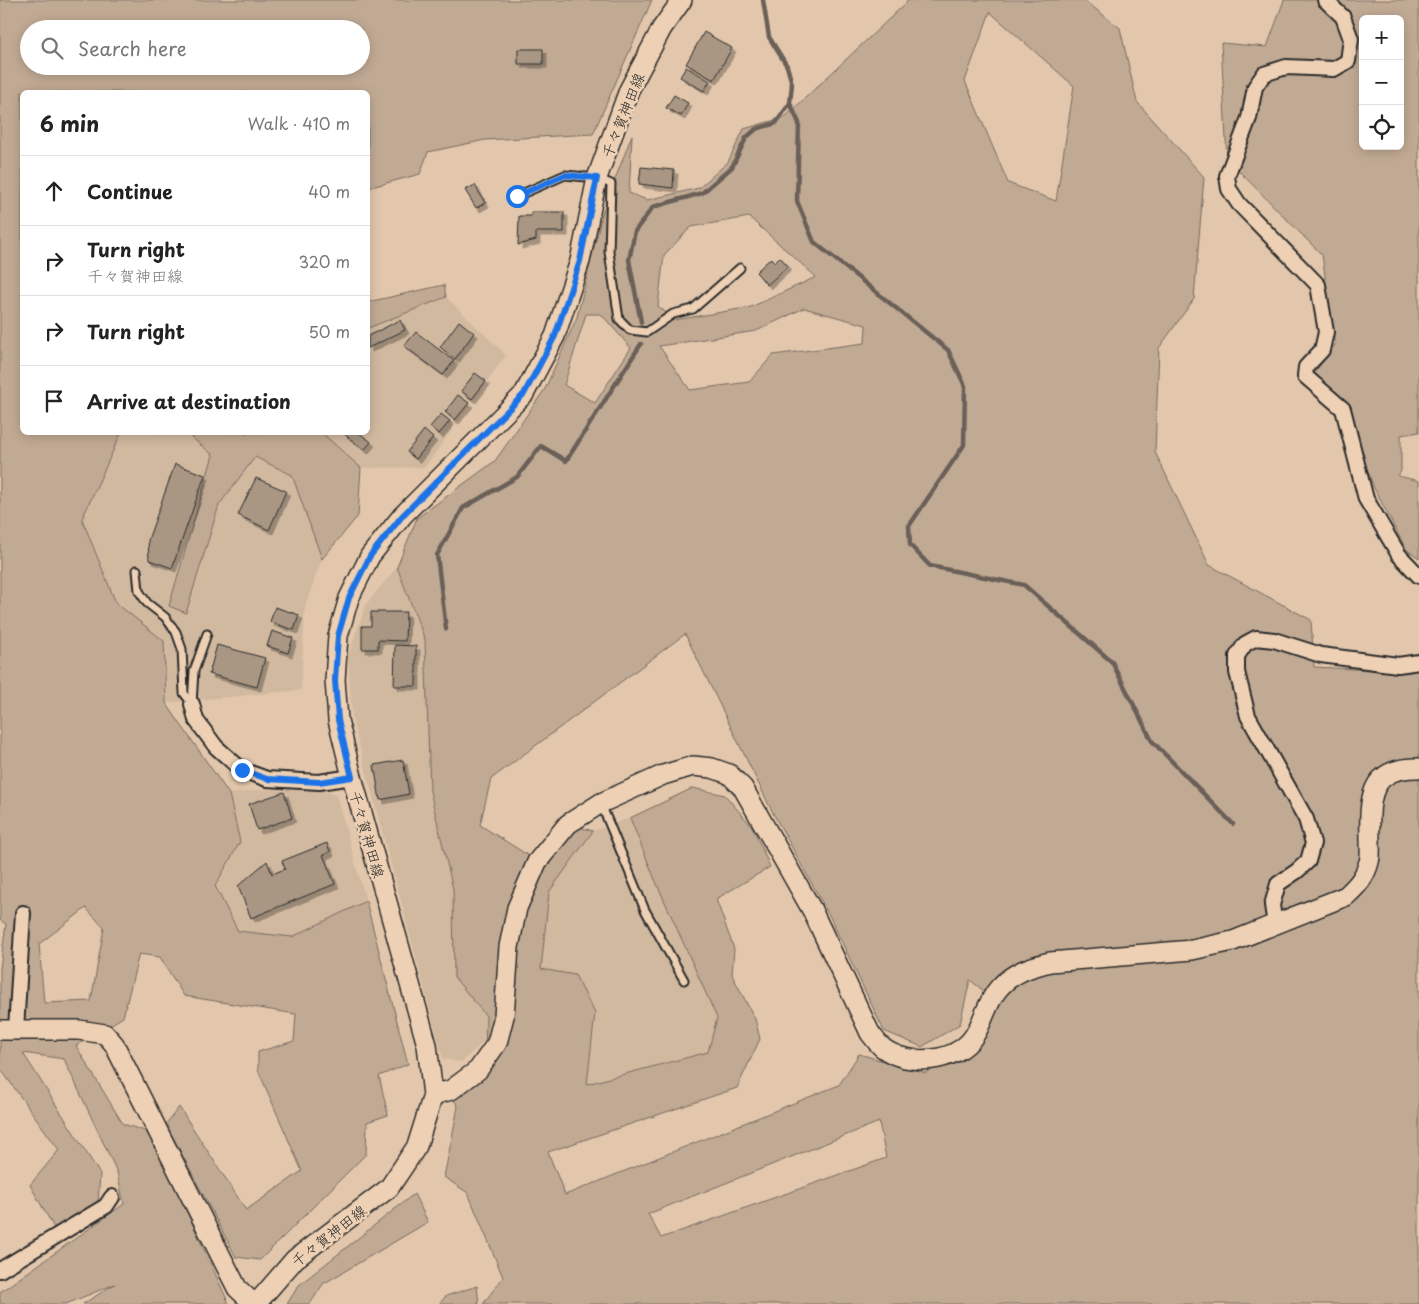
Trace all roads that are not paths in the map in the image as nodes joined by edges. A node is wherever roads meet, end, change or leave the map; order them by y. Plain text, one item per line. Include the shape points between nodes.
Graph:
1 (682, 0) edge
2 (1325, 0) edge
3 (597, 178) junction
4 (517, 196) dead end
5 (740, 268) dead end
6 (137, 570) dead end
7 (1419, 576) edge
8 (207, 634) dead end
9 (1419, 662) edge
10 (192, 704) junction
11 (1419, 768) edge
12 (352, 777) junction
13 (600, 803) junction
14 (24, 913) dead end
15 (1275, 925) junction
16 (684, 980) dead end
17 (8, 1030) edge
18 (433, 1095) junction
19 (112, 1197) dead end
20 (0, 1270) edge
21 (255, 1304) edge

1 - 3 street, 千々賀神田線 via 662,28 628,90
2 - 7 street via 1343,17 1351,40 1348,61 1334,70 1286,67 1264,74 1255,87 1249,118 1227,176 1229,189 1239,204 1318,285 1326,332 1322,350 1306,367 1305,376 1343,409 1366,499 1399,555
3 - 4 lane via 565,175
3 - 5 lane via 611,184 609,252 619,319 630,330 647,332 673,314 693,309
3 - 12 street, 千々賀神田線 via 580,261 555,336 524,394 403,515 370,556 349,598 338,636 335,680 338,720
6 - 10 lane via 139,591 176,632 182,649 184,693
8 - 10 lane via 194,671
9 - 15 street via 1398,665 1321,655 1274,640 1256,638 1245,644 1237,656 1237,672 1248,716 1306,819 1313,843 1308,861 1278,884 1272,905
10 - 12 street via 196,720 216,747 242,770 276,780 319,782
11 - 15 street via 1403,767 1385,774 1375,788 1369,807 1370,860 1361,882 1346,896
12 - 18 street, 千々賀神田線 via 427,1045
13 - 15 street via 663,775 694,766 729,774 743,788 812,910 870,1033 883,1048 904,1058 925,1060 944,1057 960,1049 973,1036 998,989 1027,968 1050,962 1192,950 1233,941
13 - 16 lane via 645,910
13 - 18 street via 568,824 537,862 517,908 509,947 504,1016 497,1043 478,1070 451,1090
14 - 17 street
17 - 21 street via 79,1030 105,1034 114,1044 237,1288
18 - 21 street, 千々賀神田線 via 417,1146 389,1188 294,1259
19 - 20 street via 106,1206

